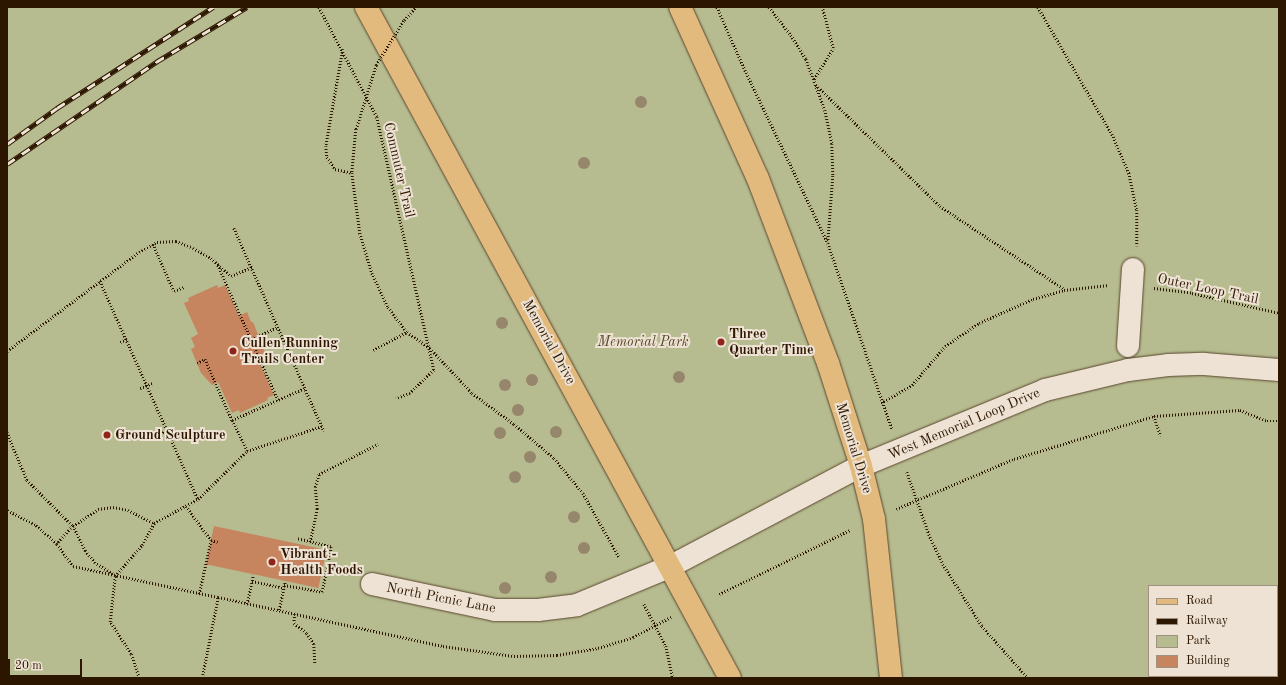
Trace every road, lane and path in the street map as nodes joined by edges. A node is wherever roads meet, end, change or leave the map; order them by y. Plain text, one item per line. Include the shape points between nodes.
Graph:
1 (320, 7) edge
2 (366, 7) edge
3 (416, 7) edge
4 (680, 7) edge
5 (717, 7) edge
6 (769, 7) edge
7 (822, 7) edge
8 (1038, 7) edge
9 (343, 48) junction
10 (814, 79) junction
11 (816, 85) junction
12 (352, 173) junction
13 (234, 228) dead end
14 (828, 243) junction
15 (153, 244) junction
16 (217, 263) junction
17 (252, 267) junction
18 (1132, 277) junction
19 (100, 281) junction
20 (184, 287) dead end
21 (1064, 290) junction
22 (1279, 313) edge
23 (278, 327) junction
24 (407, 332) junction
25 (251, 339) junction
26 (126, 340) junction
27 (120, 342) dead end
28 (1128, 346) dead end
29 (430, 348) junction
30 (373, 350) dead end
31 (7, 351) edge
32 (197, 363) dead end
33 (1279, 370) edge
34 (153, 383) dead end
35 (146, 386) junction
36 (140, 388) dead end
37 (305, 388) junction
38 (396, 399) dead end
39 (278, 400) junction
40 (881, 403) junction
41 (1154, 416) junction
42 (232, 420) junction
43 (889, 420) dead end
44 (1279, 421) edge
45 (322, 426) junction
46 (168, 430) junction
47 (324, 431) dead end
48 (7, 432) edge
49 (160, 434) dead end
50 (1161, 436) dead end
51 (378, 444) dead end
52 (247, 451) junction
53 (861, 466) junction
54 (908, 476) dead end
55 (198, 499) junction
56 (917, 500) junction
57 (186, 506) junction
58 (894, 510) dead end
59 (7, 512) edge
60 (154, 523) junction
61 (73, 526) junction
62 (850, 530) dead end
63 (298, 539) dead end
64 (211, 540) junction
65 (218, 542) dead end
66 (310, 542) junction
67 (57, 544) junction
68 (619, 557) dead end
69 (671, 566) junction
70 (253, 575) dead end
71 (115, 576) junction
72 (252, 581) junction
73 (372, 584) dead end
74 (284, 585) junction
75 (199, 594) junction
76 (719, 594) dead end
77 (218, 597) junction
78 (247, 604) junction
79 (644, 604) dead end
80 (279, 611) junction
81 (295, 614) junction
82 (675, 615) dead end
83 (656, 626) junction
84 (315, 663) dead end
85 (139, 678) edge
86 (202, 678) edge
87 (673, 678) edge
88 (730, 678) edge
89 (891, 678) edge
90 (1028, 678) edge

1 - 9 path, Commuter Trail
2 - 69 main road, Memorial Drive
3 - 12 path, bridge via 404,20 376,65 356,129
4 - 53 main road, Memorial Drive via 758,178 828,362
5 - 14 path via 744,70
6 - 10 path via 791,35
7 - 10 path via 833,48
8 - 18 path via 1053,28 1112,134 1129,173 1137,210 1139,238
9 - 12 path via 326,146 328,157 335,169
9 - 29 path, Commuter Trail via 378,123
10 - 11 path
11 - 14 path via 832,144 833,176
11 - 21 path via 940,206
12 - 24 path via 360,233 372,273 388,307
13 - 17 path
14 - 40 path
15 - 16 path via 165,240 176,241
15 - 19 path
15 - 20 path via 174,291
16 - 17 path via 231,276
16 - 25 path
17 - 23 path
18 - 21 path, Outer Loop Trail
18 - 22 path, Outer Loop Trail
18 - 28 street
19 - 26 path
19 - 31 path
21 - 40 path, Outer Loop Trail via 1016,305 961,333 945,346 912,385
23 - 25 path
23 - 37 path
24 - 29 path
24 - 30 path
25 - 39 path
26 - 27 path
26 - 35 path
29 - 38 path, Commuter Trail via 434,370 410,393
29 - 68 path via 472,393 554,458 583,493
32 - 42 path via 205,359
33 - 53 street, West Memorial Loop Drive via 1204,364 1168,365 1092,377 1044,390
34 - 35 path
35 - 36 path
35 - 46 path
37 - 39 path
37 - 45 path
39 - 42 path
40 - 43 path
41 - 44 path via 1240,410 1267,421
41 - 50 path
41 - 56 path via 1014,459
42 - 52 path
45 - 47 path
45 - 52 path
46 - 49 path
46 - 55 path
48 - 61 path via 27,480
51 - 66 path via 319,474 315,487 317,509
52 - 55 path
53 - 69 street, West Memorial Loop Drive
53 - 89 main road, Memorial Drive via 874,519
54 - 56 path
55 - 57 path
56 - 58 path
56 - 90 path via 930,538 962,596 996,643
57 - 60 path
57 - 64 path
59 - 67 path via 35,525
60 - 61 path via 128,510 113,507 98,509
60 - 71 path via 142,546
61 - 67 path
61 - 71 path via 85,551 95,563
62 - 76 path
63 - 66 path
64 - 65 path
64 - 75 path
66 - 74 path via 331,547 322,592
67 - 71 path via 73,566
69 - 73 street, North Picnic Lane via 577,605 538,610 494,610
69 - 88 main road, Memorial Drive
70 - 72 path
71 - 75 path
71 - 85 path via 110,622 131,654
72 - 74 path
72 - 78 path
74 - 80 path
75 - 77 path
77 - 78 path
77 - 86 path
78 - 80 path
79 - 83 path
80 - 81 path
81 - 83 path via 443,646 514,656 580,653 633,637
81 - 84 path via 294,623 307,633 314,644
82 - 83 path
83 - 87 path via 666,646

